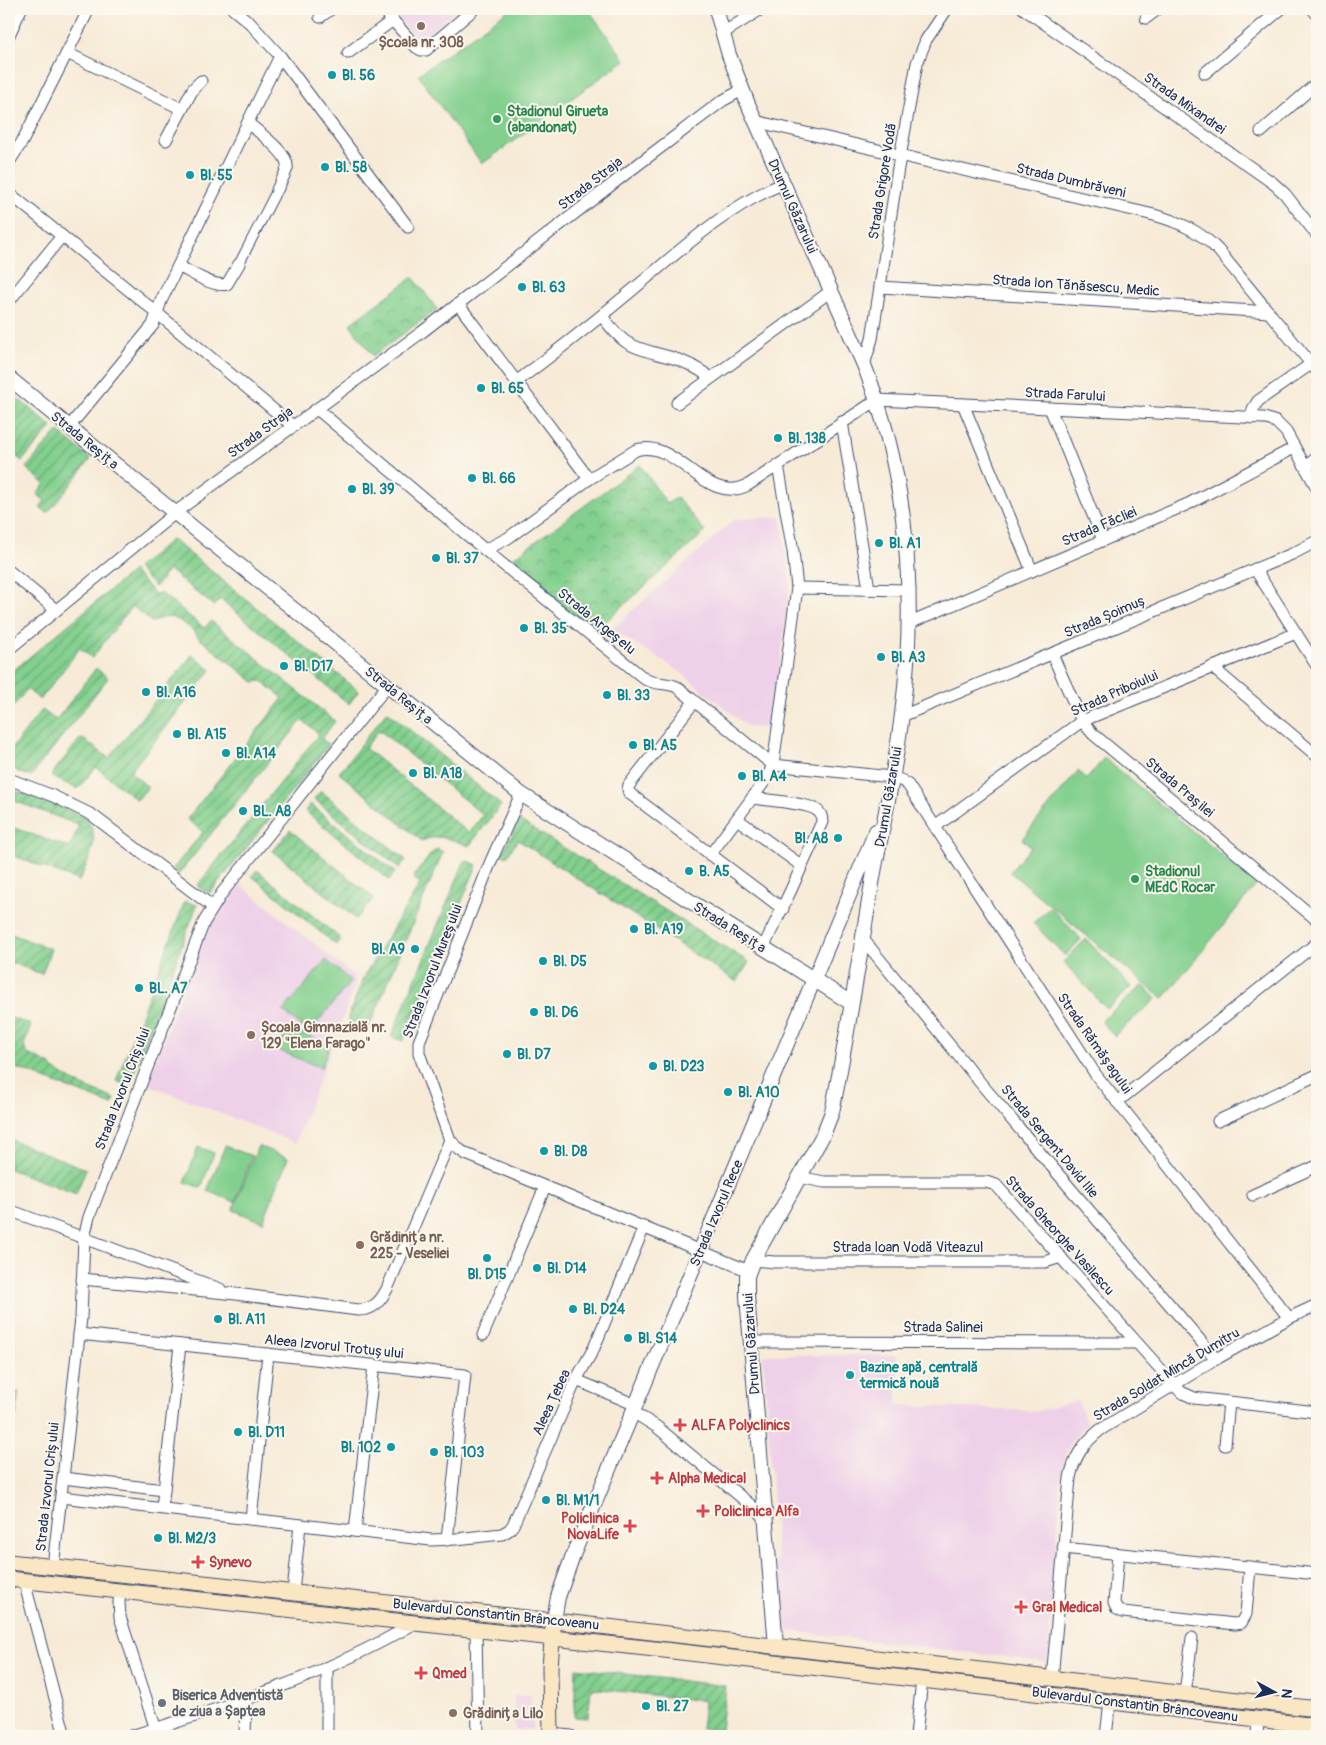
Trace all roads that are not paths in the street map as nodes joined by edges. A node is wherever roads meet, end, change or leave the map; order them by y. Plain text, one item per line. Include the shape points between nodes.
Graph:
1 (22, 9) edge
2 (89, 9) edge
3 (234, 9) edge
4 (331, 9) edge
5 (383, 9) edge
6 (474, 9) edge
7 (716, 9) edge
8 (761, 9) edge
9 (947, 9) edge
10 (1024, 9) edge
11 (1158, 9) edge
12 (1280, 9) edge
13 (1315, 9) edge
14 (1317, 12) edge
15 (320, 17) dead end
16 (1146, 18) dead end
17 (393, 20) junction
18 (723, 33) junction
19 (9, 35) edge
20 (67, 53) junction
21 (348, 53) dead end
22 (280, 56) junction
23 (1205, 73) dead end
24 (201, 82) dead end
25 (1317, 83) edge
26 (742, 90) junction
27 (182, 109) junction
28 (755, 121) junction
29 (248, 122) junction
30 (1261, 132) dead end
31 (166, 140) dead end
32 (900, 156) junction
33 (9, 162) edge
34 (782, 184) junction
35 (277, 190) joint
36 (9, 193) edge
37 (408, 227) dead end
38 (1317, 234) edge
39 (62, 236) junction
40 (239, 264) joint
41 (178, 266) junction
42 (881, 287) junction
43 (831, 291) junction
44 (9, 301) edge
45 (459, 304) junction
46 (1269, 312) junction
47 (157, 313) junction
48 (602, 316) junction
49 (864, 365) junction
50 (1314, 368) edge
51 (9, 378) edge
52 (711, 378) junction
53 (516, 382) junction
54 (877, 400) junction
55 (677, 403) dead end
56 (963, 404) junction
57 (1050, 408) junction
58 (316, 409) junction
59 (1252, 418) junction
60 (842, 422) junction
61 (293, 426) junction
62 (69, 428) junction
63 (1294, 448) junction
64 (1317, 457) edge
65 (778, 465) junction
66 (1306, 468) junction
67 (589, 479) junction
68 (1317, 488) edge
69 (175, 513) junction
70 (1103, 540) junction
71 (1317, 541) edge
72 (485, 550) junction
73 (1255, 569) junction
74 (9, 571) edge
75 (1032, 571) junction
76 (796, 588) junction
77 (869, 589) junction
78 (910, 590) junction
79 (56, 610) junction
80 (910, 623) junction
81 (1296, 633) junction
82 (9, 648) edge
83 (1052, 654) junction
84 (1317, 666) edge
85 (1212, 667) junction
86 (387, 686) junction
87 (694, 702) junction
88 (902, 716) junction
89 (1082, 721) junction
90 (1317, 756) edge
91 (773, 765) junction
92 (892, 777) junction
93 (9, 779) edge
94 (521, 794) junction
95 (752, 798) junction
96 (886, 808) junction
97 (737, 819) junction
98 (936, 826) junction
99 (710, 854) junction
100 (802, 866) junction
101 (213, 907) junction
102 (783, 909) junction
103 (1317, 920) edge
104 (862, 940) junction
105 (1317, 943) edge
106 (763, 948) junction
107 (813, 979) junction
108 (851, 1003) junction
109 (1317, 1076) edge
110 (1118, 1102) junction
111 (1218, 1121) dead end
112 (450, 1140) junction
113 (1317, 1166) edge
114 (799, 1177) junction
115 (544, 1187) junction
116 (1253, 1195) dead end
117 (9, 1210) edge
118 (644, 1227) junction
119 (84, 1238) junction
120 (700, 1250) junction
121 (1061, 1257) junction
122 (751, 1265) junction
123 (82, 1279) junction
124 (236, 1294) junction
125 (1317, 1305) edge
126 (1289, 1318) junction
127 (79, 1334) junction
128 (483, 1335) dead end
129 (750, 1342) junction
130 (1136, 1343) junction
131 (180, 1345) junction
132 (268, 1354) junction
133 (1216, 1359) junction
134 (374, 1365) junction
135 (576, 1380) junction
136 (1174, 1385) junction
137 (1229, 1402) junction
138 (634, 1408) junction
139 (1317, 1412) edge
140 (1225, 1445) dead end
141 (63, 1478) junction
142 (164, 1490) junction
143 (61, 1496) junction
144 (162, 1508) junction
145 (765, 1517) junction
146 (251, 1520) junction
147 (300, 1525) junction
148 (356, 1531) junction
149 (447, 1540) junction
150 (1063, 1548) junction
151 (1118, 1554) junction
152 (9, 1562) edge
153 (53, 1567) junction
154 (1250, 1567) junction
155 (1317, 1574) edge
156 (16, 1580) edge
157 (120, 1591) junction
158 (293, 1592) junction
159 (554, 1620) junction
160 (415, 1623) junction
161 (476, 1630) junction
162 (552, 1638) junction
163 (1192, 1638) dead end
164 (776, 1646) junction
165 (327, 1668) junction
166 (983, 1671) junction
167 (1052, 1679) junction
168 (922, 1680) junction
169 (982, 1687) junction
170 (1185, 1694) junction
171 (246, 1700) junction
172 (1110, 1702) junction
173 (1317, 1709) edge
174 (1258, 1719) junction
175 (1317, 1726) edge
176 (157, 1732) edge
177 (551, 1735) edge
178 (65, 1736) edge
179 (131, 1736) edge
180 (245, 1736) edge
181 (326, 1736) edge
182 (478, 1736) edge
183 (571, 1736) edge
184 (916, 1736) edge
185 (1106, 1736) edge
186 (1256, 1736) edge

1 - 19 street
2 - 20 street
3 - 22 street
4 - 15 street
5 - 17 street
6 - 17 street via 426,50 416,47
7 - 18 street, Drumul Găzarului
8 - 18 street
9 - 32 street, Strada Grigore Vodă via 920,52
10 - 38 street, Strada Mixandrei via 1273,183
11 - 16 street
12 - 23 street
13 - 14 street
17 - 21 street
18 - 26 street, Drumul Găzarului
20 - 27 street
20 - 33 street
22 - 29 street
22 - 37 street
24 - 27 street via 193,89
25 - 30 street
26 - 28 street, Drumul Găzarului
26 - 45 street, Strada Straja via 722,101 628,172
27 - 31 street
28 - 32 street, Strada Dumbrăveni
28 - 34 street, Drumul Găzarului
29 - 35 street via 286,159 287,168
29 - 41 street
32 - 42 street, Strada Grigore Vodă
32 - 46 street, Strada Dumbrăveni via 1182,224 1212,243
34 - 43 street, Drumul Găzarului
34 - 48 street via 716,221
35 - 40 street
36 - 39 street
39 - 44 street
39 - 47 street
40 - 41 street via 227,284 222,286
41 - 47 street
42 - 46 street, Strada Ion Tănăsescu, Medic
42 - 49 street, Strada Grigore Vodă
43 - 49 street, Drumul Găzarului
43 - 52 street
45 - 53 street
45 - 58 street, Strada Straja
46 - 50 street, Strada Dumbrăveni
47 - 61 street
47 - 62 street via 153,325
48 - 52 street via 626,342 683,361
48 - 53 street
49 - 54 street, Drumul Găzarului
50 - 59 street via 1258,401
51 - 62 street, Strada Reșița
52 - 55 street
53 - 67 street
54 - 56 street, Strada Farului
54 - 60 street
54 - 78 street, Drumul Găzarului via 894,466
56 - 57 street, Strada Farului
56 - 75 street
57 - 59 street, Strada Farului
57 - 70 street
58 - 61 street, Strada Straja
58 - 72 street, Strada Argeșelu
59 - 63 street, Strada Farului via 1276,422 1286,432
60 - 65 street
60 - 77 street
61 - 69 street, Strada Straja
62 - 69 street, Strada Reșița
63 - 66 street, Strada Farului
63 - 70 street, Strada Făcliei via 1195,501
64 - 66 street
65 - 67 street via 748,485 726,490 656,449 644,447
65 - 76 street
66 - 68 street, Strada Farului
67 - 72 street via 508,538
69 - 79 street, Strada Straja
69 - 86 street, Strada Reșița
70 - 75 street, Strada Făcliei
71 - 73 street, Strada Șoimuș
72 - 87 street, Strada Argeșelu via 645,679 672,685
73 - 81 street
73 - 83 street, Strada Șoimuș
74 - 79 street
75 - 80 street, Strada Făcliei
76 - 77 street
76 - 91 street
77 - 78 street
78 - 80 street, Drumul Găzarului
79 - 82 street, Strada Straja
80 - 88 street, Drumul Găzarului
81 - 84 street
81 - 85 street, Strada Priboiului
83 - 88 street, Strada Șoimuș
83 - 89 street, Strada Prașilei
85 - 89 street, Strada Priboiului
85 - 90 street
86 - 94 street, Strada Reșița
86 - 101 street, Strada Izvorul Crișului
87 - 91 street, Strada Argeșelu
87 - 99 street via 628,789
88 - 92 street, Drumul Găzarului
89 - 98 street, Strada Priboiului
89 - 103 street, Strada Prașilei via 1093,734
91 - 92 street
91 - 95 street
92 - 96 street, Drumul Găzarului
92 - 98 street, Strada Rămășagului via 908,785
93 - 101 street via 92,816
94 - 106 street, Strada Reșița
94 - 112 street, Strada Izvorul Mureșului via 419,1042 419,1053
95 - 97 street
95 - 100 street via 810,806 820,812 822,822
96 - 104 street, Drumul Găzarului
96 - 107 street, Strada Izvorul Rece
97 - 99 street
97 - 100 street
98 - 110 street, Strada Rămășagului via 1079,1050
99 - 102 street
100 - 102 street
101 - 119 street, Strada Izvorul Crișului via 117,1142
102 - 106 street
104 - 108 street, Drumul Găzarului
104 - 133 street, Strada Sergent David Ilie
105 - 110 street
106 - 107 street, Strada Reșița
107 - 108 street
107 - 120 street, Strada Izvorul Rece
108 - 114 street, Drumul Găzarului via 830,1118
109 - 111 street
110 - 126 street, Strada Rămășagului
112 - 115 street, Strada Ioan Vodă Viteazul via 466,1154
112 - 124 street via 387,1288 373,1308 358,1310
113 - 116 street
114 - 121 street, Strada Gheorghe Vasilescu via 824,1182 991,1183 1001,1188
114 - 122 street, Drumul Găzarului
115 - 118 street, Strada Ioan Vodă Viteazul
115 - 128 street
117 - 119 street
118 - 120 street, Strada Ioan Vodă Viteazul
118 - 135 street, Aleea Țebea via 594,1348
119 - 123 street, Strada Izvorul Crișului
119 - 124 street
120 - 122 street, Strada Ioan Vodă Viteazul
120 - 138 street, Strada Izvorul Rece
121 - 122 street, Strada Ioan Vodă Viteazul via 1045,1262 774,1262
121 - 130 street, Strada Gheorghe Vasilescu
122 - 129 street, Drumul Găzarului via 746,1292
123 - 124 street
123 - 127 street, Strada Izvorul Crișului
125 - 126 street, Strada Soldat Mincă Dumitru
126 - 133 street, Strada Soldat Mincă Dumitru
127 - 131 street, Aleea Izvorul Trotușului
127 - 141 street, Strada Izvorul Crișului
129 - 130 street, Strada Salinei
129 - 145 street, Drumul Găzarului
130 - 136 street, Strada Gheorghe Vasilescu
131 - 132 street, Aleea Izvorul Trotușului
131 - 142 street
132 - 134 street, Aleea Izvorul Trotușului
132 - 146 street
133 - 136 street, Strada Soldat Mincă Dumitru
134 - 148 street
134 - 149 street, Aleea Izvorul Trotușului via 465,1375
135 - 138 street
135 - 149 street, Aleea Țebea via 509,1530 502,1534
136 - 137 street, Strada Gheorghe Vasilescu via 1187,1396
136 - 150 street, Strada Soldat Mincă Dumitru via 1100,1430 1077,1454 1070,1478
137 - 139 street, Strada Gheorghe Vasilescu
137 - 140 street
138 - 145 street
138 - 159 street, Strada Izvorul Rece via 562,1583
141 - 142 street
141 - 143 street, Strada Izvorul Crișului
142 - 144 street
143 - 144 street, Aleea Țebea
143 - 153 street, Strada Izvorul Crișului
144 - 146 street, Aleea Țebea
145 - 164 street, Drumul Găzarului
146 - 147 street, Aleea Țebea
147 - 148 street, Aleea Țebea
147 - 158 street
148 - 149 street, Aleea Țebea
150 - 151 street
150 - 167 street, Strada Soldat Mincă Dumitru
151 - 154 street
151 - 154 street via 1114,1602 1117,1609 1235,1624 1241,1623 1246,1614
152 - 153 main road, Bulevardul Constantin Brâncoveanu
153 - 158 main road, Bulevardul Constantin Brâncoveanu
154 - 155 street
156 - 157 main road, Bulevardul Constantin Brâncoveanu
156 - 178 street
157 - 160 main road, Bulevardul Constantin Brâncoveanu
157 - 176 street via 120,1617
158 - 159 main road, Bulevardul Constantin Brâncoveanu
159 - 162 main road
159 - 164 main road, Bulevardul Constantin Brâncoveanu
160 - 161 main road, Bulevardul Constantin Brâncoveanu
160 - 165 street
161 - 162 main road, Bulevardul Constantin Brâncoveanu
161 - 182 street
162 - 168 main road, Bulevardul Constantin Brâncoveanu
162 - 177 main road
163 - 170 street
164 - 166 main road, Bulevardul Constantin Brâncoveanu
165 - 171 street
165 - 181 street
166 - 167 main road, Bulevardul Constantin Brâncoveanu
166 - 169 main road
167 - 170 main road, Bulevardul Constantin Brâncoveanu
168 - 169 main road, Bulevardul Constantin Brâncoveanu
168 - 184 street
169 - 172 main road, Bulevardul Constantin Brâncoveanu
170 - 173 main road, Bulevardul Constantin Brâncoveanu
171 - 176 street
171 - 180 street
172 - 174 main road, Bulevardul Constantin Brâncoveanu
172 - 185 street
174 - 175 main road, Bulevardul Constantin Brâncoveanu
174 - 186 street
176 - 179 street
177 - 183 street

